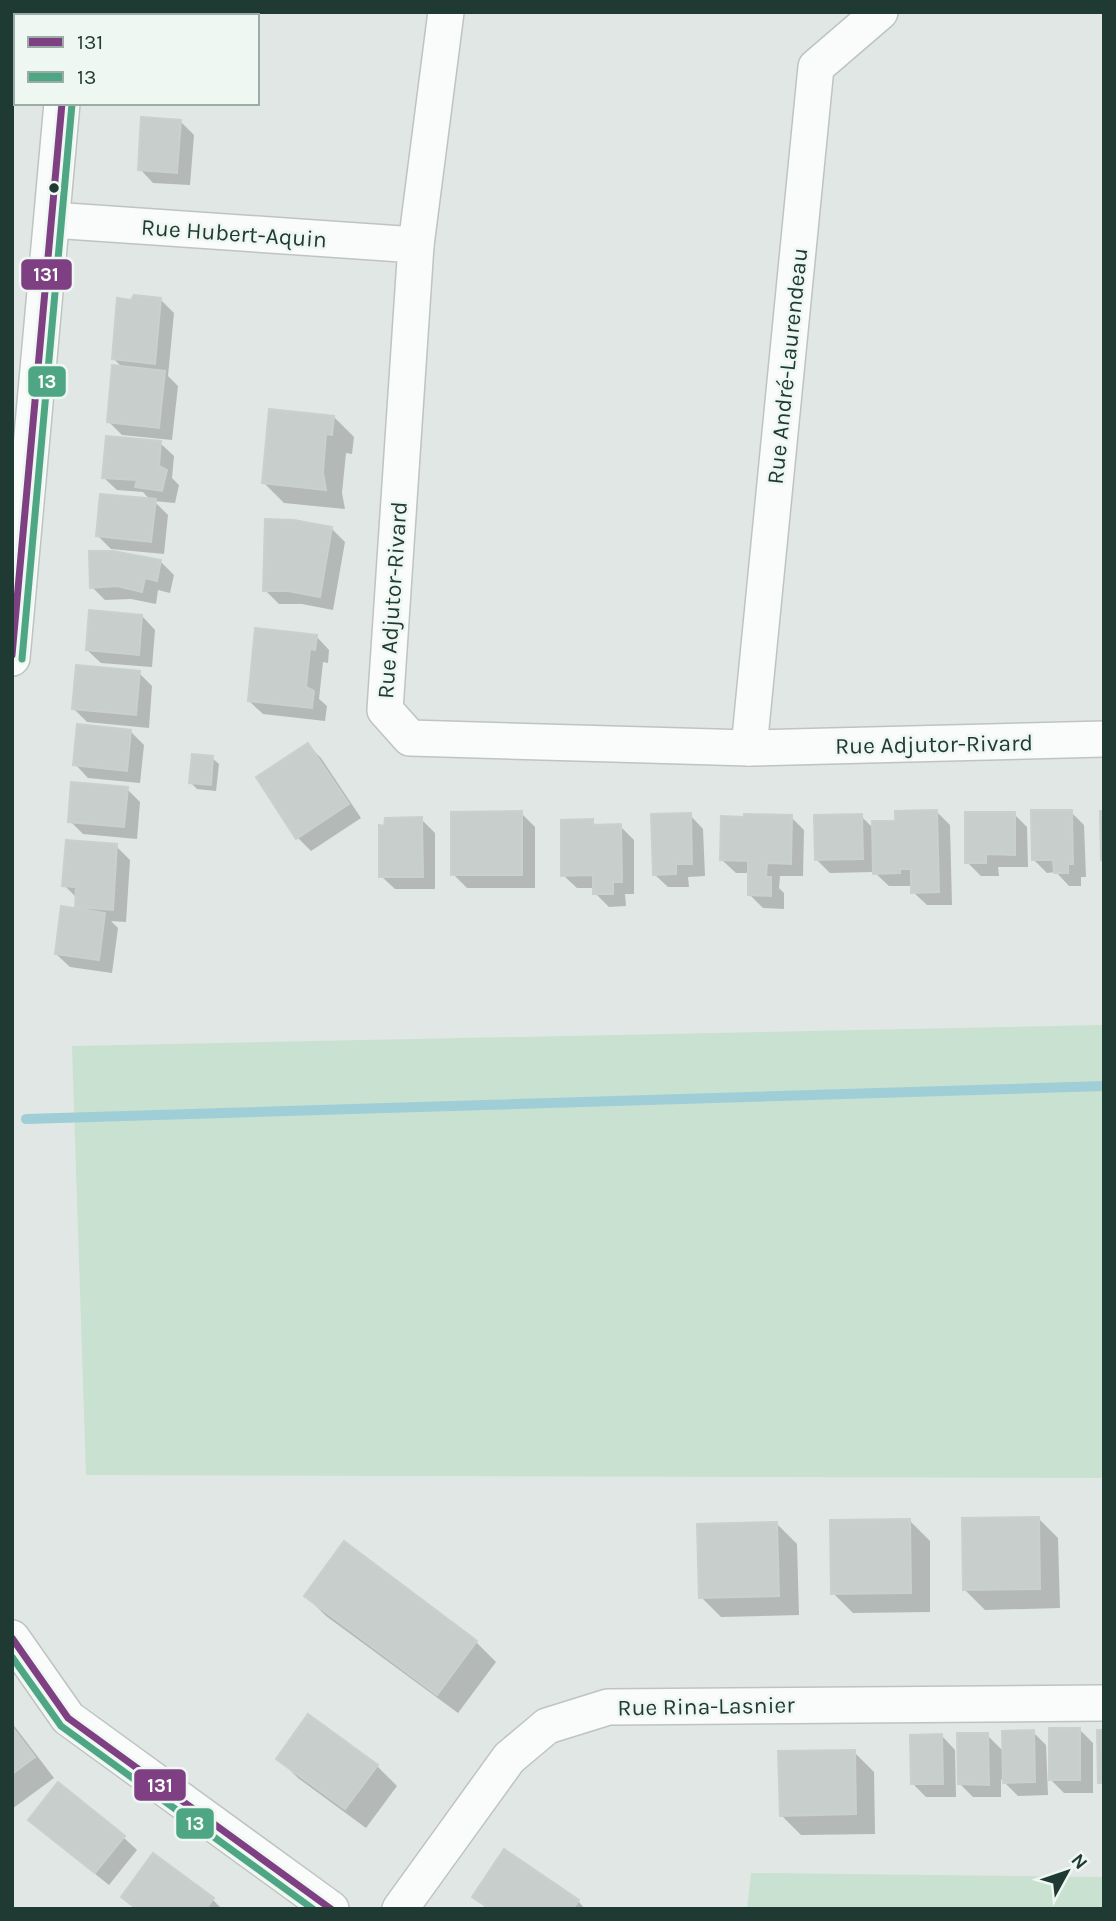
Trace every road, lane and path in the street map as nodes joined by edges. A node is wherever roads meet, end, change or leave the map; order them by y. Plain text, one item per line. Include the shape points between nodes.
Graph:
1 (446, 12) edge
2 (880, 12) edge
3 (62, 105) edge
4 (52, 220) junction
5 (416, 245) junction
6 (12, 659) edge
7 (1104, 739) edge
8 (749, 748) junction
9 (12, 1638) edge
10 (1104, 1703) edge
11 (331, 1909) edge
12 (400, 1909) edge

1 - 5 street, Rue Adjutor-Rivard
2 - 8 street, Rue André-Laurendeau via 816,67
3 - 4 street
4 - 5 street, Rue Hubert-Aquin
4 - 6 street
5 - 8 street, Rue Adjutor-Rivard via 385,710 410,738
7 - 8 street, Rue Adjutor-Rivard
9 - 11 street via 68,1718
10 - 12 street, Rue Rina-Lasnier via 608,1707 547,1726 509,1758

